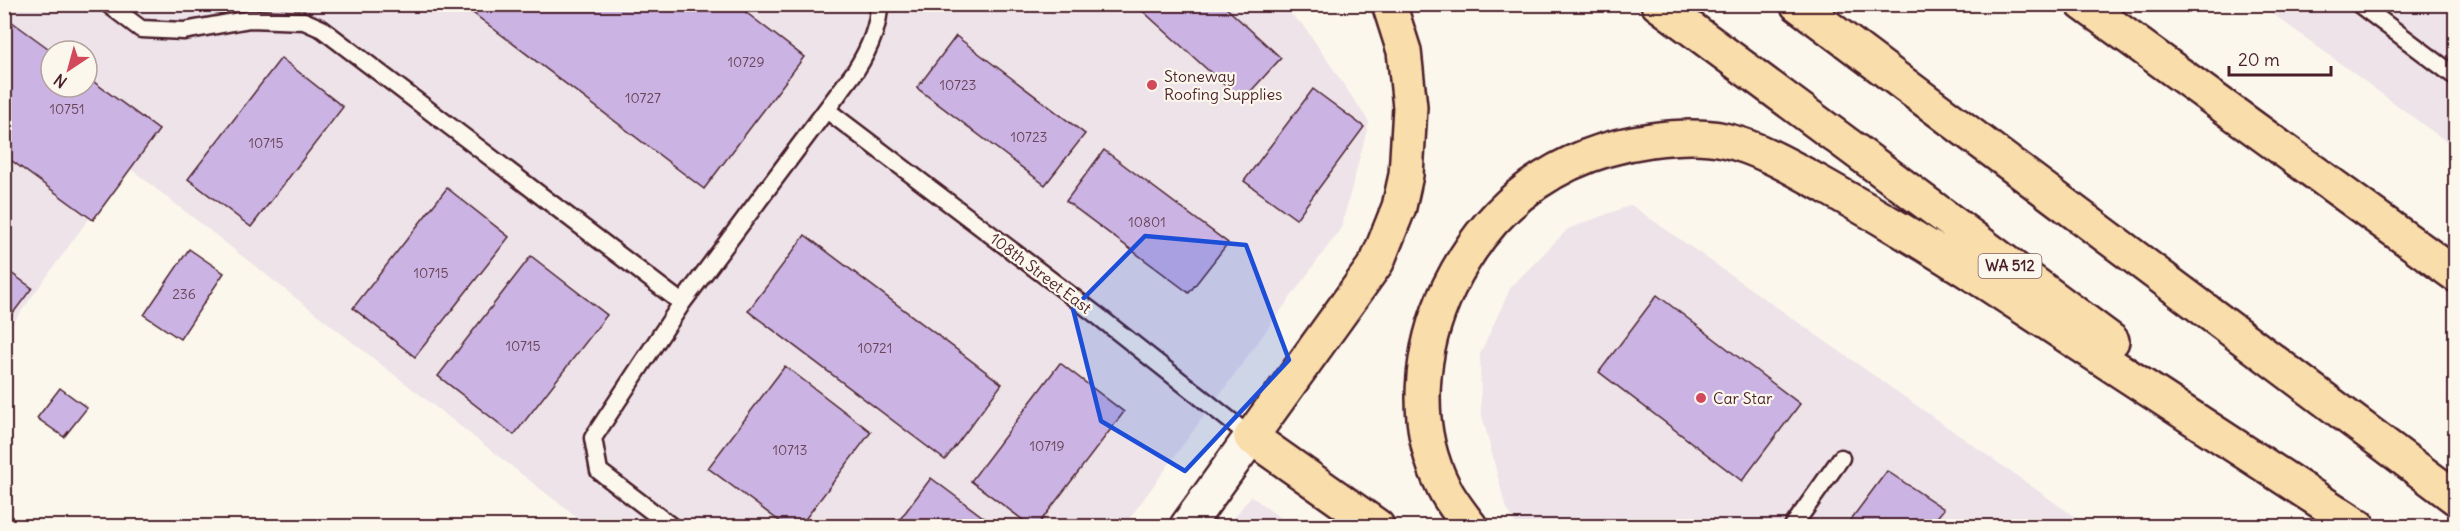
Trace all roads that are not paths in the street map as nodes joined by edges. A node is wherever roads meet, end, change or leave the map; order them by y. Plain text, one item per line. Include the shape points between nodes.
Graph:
1 (108, 4) edge
2 (879, 4) edge
3 (1389, 4) edge
4 (1658, 4) edge
5 (1797, 4) edge
6 (2083, 4) edge
7 (2360, 4) edge
8 (2456, 77) edge
9 (828, 111) junction
10 (2456, 275) edge
11 (682, 303) junction
12 (1251, 437) junction
13 (1841, 459) dead end
14 (2456, 498) edge
15 (671, 526) edge
16 (1187, 526) edge
17 (1377, 526) edge
18 (1470, 526) edge
19 (1793, 526) edge
20 (2360, 526) edge

1 - 11 lane via 141,29 184,31 250,19 303,21 322,29
2 - 9 lane via 868,51
3 - 12 main road via 1404,51 1410,107 1400,207 1377,261
4 - 20 main road, WA 512
5 - 14 main road
6 - 10 main road
7 - 8 lane
9 - 11 lane
9 - 12 lane, 108th Street East
11 - 15 lane via 593,438 599,471
12 - 16 street
12 - 17 main road
13 - 19 lane
18 - 20 main road via 1441,482 1423,421 1430,341 1448,290 1489,224 1533,183 1608,147 1676,138 1723,140 1759,153 1906,231

